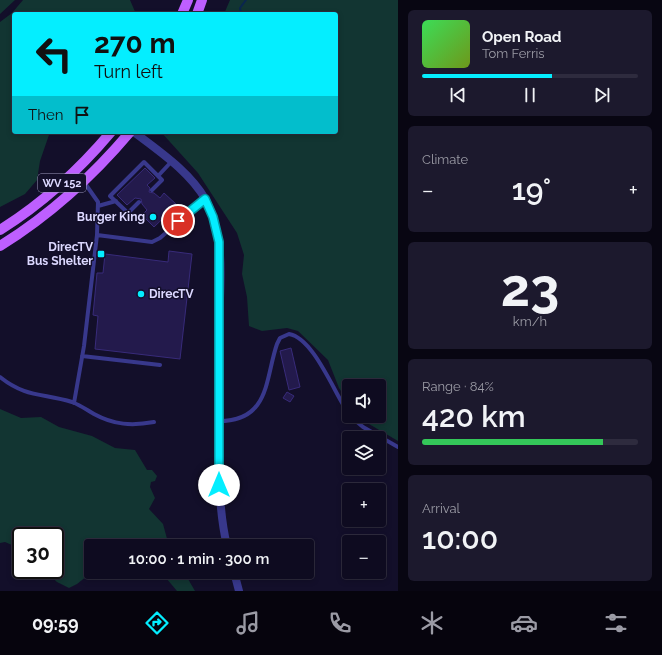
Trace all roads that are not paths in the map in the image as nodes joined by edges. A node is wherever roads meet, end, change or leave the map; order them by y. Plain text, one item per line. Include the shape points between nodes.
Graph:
1 (188, 0) edge
2 (202, 0) edge
3 (183, 12) edge
4 (198, 12) edge
5 (109, 134) edge
6 (128, 134) edge
7 (137, 134) edge
8 (172, 161) junction
9 (158, 176) junction
10 (84, 182) junction
11 (152, 190) dead end
12 (205, 199) junction
13 (116, 201) junction
14 (139, 202) dead end
15 (98, 206) junction
16 (0, 230) edge
17 (97, 235) junction
18 (0, 246) edge
19 (82, 356) junction
20 (160, 365) dead end
21 (0, 377) edge
22 (74, 402) junction
23 (342, 403) edge
24 (219, 420) junction
25 (154, 422) dead end
26 (359, 423) edge
27 (398, 447) edge
28 (225, 539) edge
29 (236, 579) edge
30 (239, 591) edge

1 - 3 main road
2 - 4 main road
5 - 16 main road, WV 152 via 85,162 52,193
6 - 10 main road, WV 152
7 - 8 street
8 - 9 lane
8 - 12 street via 191,179
9 - 11 lane via 162,180
9 - 13 lane via 144,162 110,196
10 - 15 lane via 95,196
10 - 18 main road, WV 152 via 41,219
12 - 17 lane via 152,242
12 - 24 street via 213,217 219,242
13 - 14 lane via 128,213
13 - 15 lane
15 - 17 lane
17 - 19 lane
19 - 20 lane
19 - 22 lane
21 - 22 lane via 32,394
22 - 25 lane via 118,424
23 - 24 lane via 322,366 303,341 289,334 280,338 277,344 267,388 259,403 240,417
24 - 28 street via 220,508
26 - 27 lane
29 - 30 street

